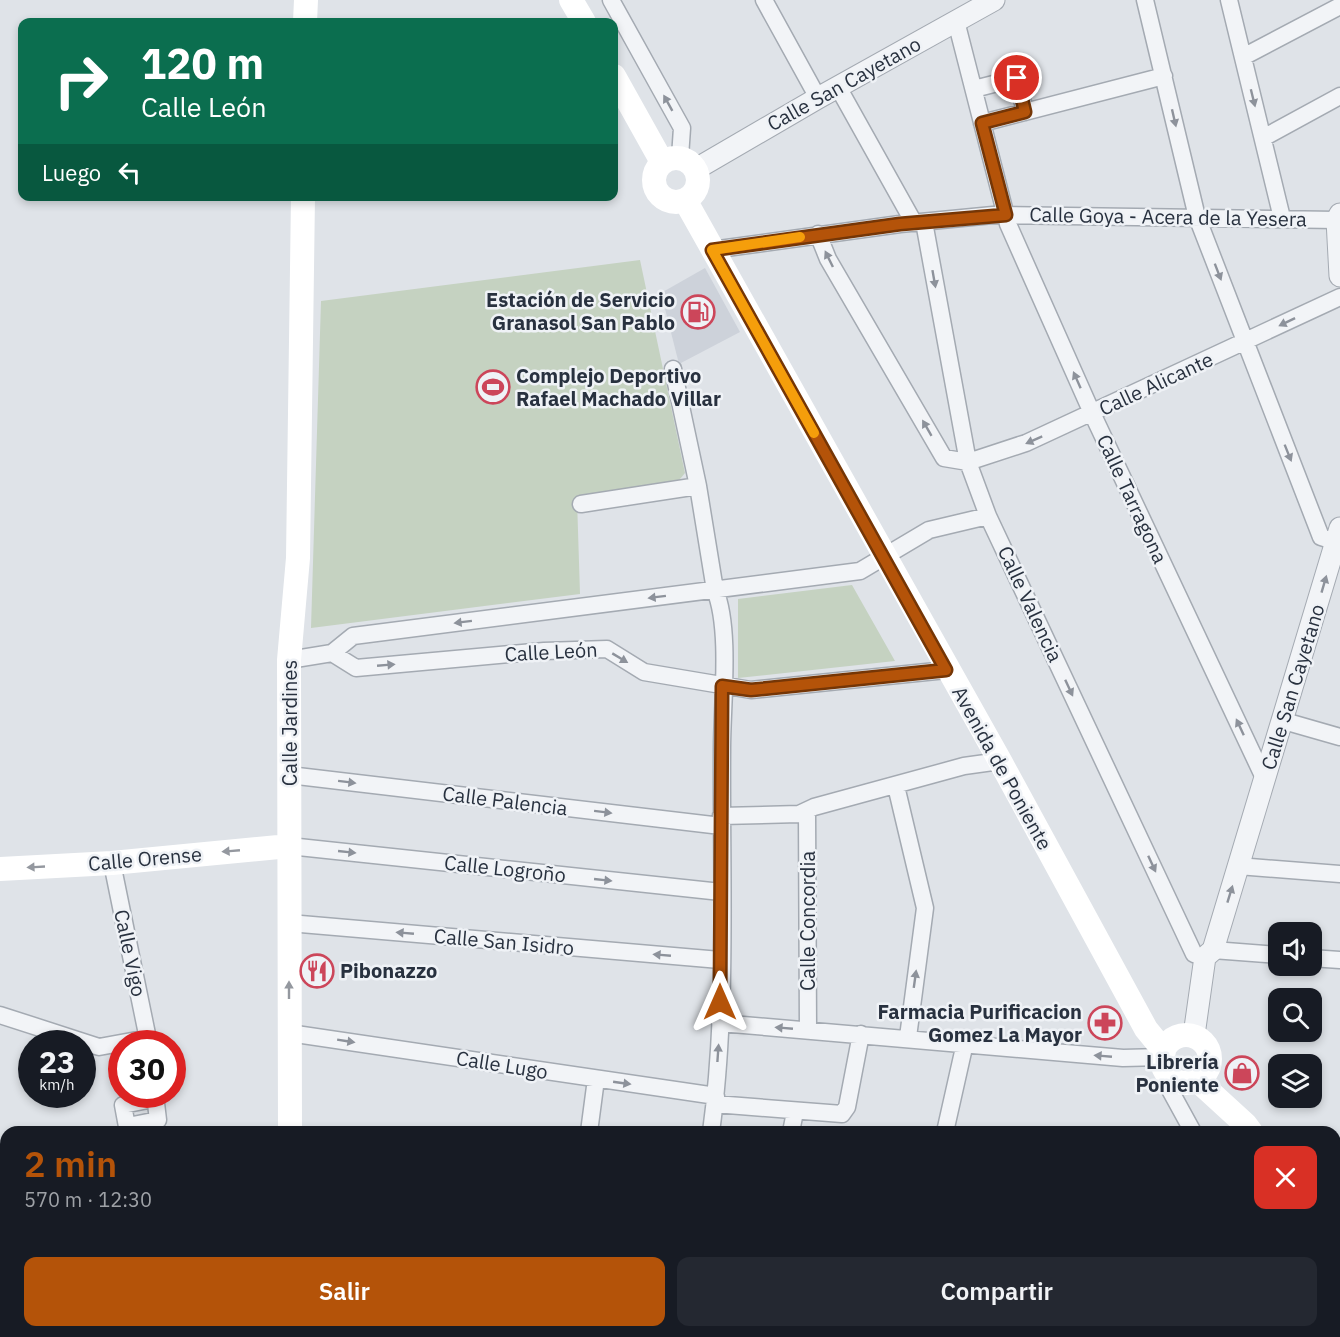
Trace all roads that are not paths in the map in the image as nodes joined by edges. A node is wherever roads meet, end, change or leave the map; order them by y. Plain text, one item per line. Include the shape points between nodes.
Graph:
1 (306, 0) edge
2 (571, 0) edge
3 (611, 0) edge
4 (764, 0) edge
5 (994, 0) edge
6 (1146, 0) edge
7 (1229, 0) edge
8 (1340, 6) edge
9 (305, 18) edge
10 (582, 18) edge
11 (956, 21) junction
12 (1243, 57) junction
13 (1164, 76) junction
14 (618, 81) edge
15 (838, 87) junction
16 (974, 89) junction
17 (1340, 96) edge
18 (818, 98) junction
19 (1025, 112) junction
20 (982, 123) junction
21 (1263, 138) junction
22 (679, 163) junction
23 (685, 200) junction
24 (303, 201) edge
25 (1006, 215) junction
26 (1197, 217) junction
27 (1339, 217) edge
28 (1282, 218) junction
29 (919, 222) junction
30 (818, 234) junction
31 (712, 250) junction
32 (1340, 276) edge
33 (1340, 297) edge
34 (1245, 343) junction
35 (673, 369) dead end
36 (1092, 413) junction
37 (968, 462) junction
38 (698, 486) junction
39 (581, 504) dead end
40 (988, 516) junction
41 (1338, 535) edge
42 (883, 556) junction
43 (715, 590) junction
44 (332, 653) junction
45 (289, 660) junction
46 (946, 670) junction
47 (722, 686) junction
48 (1284, 721) junction
49 (1340, 737) edge
50 (994, 752) junction
51 (289, 775) junction
52 (1264, 780) junction
53 (896, 786) junction
54 (807, 811) junction
55 (721, 821) junction
56 (289, 846) junction
57 (112, 863) junction
58 (1238, 866) junction
59 (0, 868) edge
60 (1340, 874) edge
61 (721, 892) junction
62 (289, 923) junction
63 (1209, 953) junction
64 (1268, 955) edge
65 (1322, 959) edge
66 (720, 960) junction
67 (1340, 960) edge
68 (0, 1016) edge
69 (720, 1023) junction
70 (146, 1030) edge
71 (808, 1030) junction
72 (289, 1032) junction
73 (861, 1034) junction
74 (1194, 1035) junction
75 (908, 1037) junction
76 (965, 1043) junction
77 (108, 1046) edge
78 (1165, 1062) junction
79 (596, 1079) junction
80 (1198, 1081) junction
81 (715, 1100) junction
82 (124, 1108) edge
83 (795, 1112) junction
84 (127, 1126) edge
85 (290, 1126) edge
86 (591, 1126) edge
87 (712, 1126) edge
88 (792, 1126) edge
89 (946, 1126) edge
90 (1190, 1126) edge
91 (1247, 1126) edge

1 - 9 main road
2 - 10 main road
22 -> 3 street via 682,129
4 - 18 street
5 - 11 street, Calle San Cayetano
6 - 13 street, Calle San Cayetano
7 - 12 street
8 - 12 street
11 - 15 street, Calle San Cayetano
11 - 16 street, Calle Tarragona
12 -> 21 street
13 - 19 street
13 -> 26 street, Calle San Cayetano
14 - 22 main road
15 - 18 street, Calle San Cayetano
15 - 29 street, Calle Valencia
16 - 19 street via 1017,78
16 - 20 street, Calle Tarragona
17 - 21 street
18 - 22 street, Calle San Cayetano
19 - 20 street
20 - 25 street, Calle Tarragona
21 - 28 street
22 - 23 main road via 698,176 696,190
22 - 23 main road via 654,179 658,193 670,201
23 - 31 main road, Avenida de Poniente
24 - 45 main road, Calle Jardines via 298,558
25 - 26 street, Calle Goya - Acera de la Yesera
25 - 29 street, Calle Goya - Acera de la Yesera
36 -> 25 street, Calle Tarragona
26 - 28 street, Calle Goya - Acera de la Yesera
26 -> 34 street, Calle San Cayetano
27 - 28 street, Calle Goya - Acera de la Yesera
27 - 32 street
29 - 30 street, Calle Goya - Acera de la Yesera
29 -> 37 street, Calle Valencia
30 - 31 street, Calle Goya - Acera de la Yesera
37 -> 30 street via 944,458 828,259
31 - 42 main road, Avenida de Poniente
33 -> 34 street, Calle Alicante
34 - 36 street, Calle Alicante
34 -> 41 street, Calle San Cayetano via 1321,537
35 - 38 street
36 -> 37 street, Calle Alicante via 1026,443
52 -> 36 street, Calle Tarragona
37 - 40 street, Calle Valencia
38 - 39 street
38 - 43 street
40 - 42 street via 929,530
40 -> 63 street, Calle Valencia via 1194,954
48 -> 41 street, Calle San Cayetano
42 - 43 street, Calle León via 860,571
42 - 46 main road, Avenida de Poniente
43 -> 44 street, Calle León via 353,636
43 - 47 street via 720,604
44 - 45 street, Calle León
44 -> 47 street, Calle León via 356,668 606,649 644,672
45 - 51 main road, Calle Jardines
46 - 47 street, Calle León via 751,690
46 - 50 main road, Avenida de Poniente
47 - 55 street
48 - 49 street
48 - 52 street, Calle San Cayetano
50 - 53 street, Calle Palencia via 964,766
50 - 78 main road, Avenida de Poniente
51 -> 55 street, Calle Palencia
51 - 56 main road, Calle Jardines
52 - 58 street, Calle San Cayetano
53 - 54 street, Calle Palencia
75 -> 53 street via 925,908
54 - 55 street, Calle Palencia
54 - 71 street, Calle Concordia
55 - 61 street
56 -> 57 main road, Calle Orense
56 -> 61 street, Calle Logroño
56 - 62 main road, Calle Jardines
57 -> 59 main road, Calle Orense
57 - 70 street, Calle Vigo
58 - 60 street
63 -> 58 street, Calle San Cayetano
61 - 66 street
66 -> 62 street, Calle San Isidro
72 -> 62 main road, Calle Jardines
63 - 64 street
63 - 74 street, Calle San Cayetano
65 - 67 street
66 - 69 street
68 - 77 street via 99,1047
71 -> 69 street
81 -> 69 street
71 - 73 street
72 -> 79 street, Calle Lugo
72 - 85 main road, Calle Jardines
73 - 75 street
73 - 83 street, Calle Lugo via 847,1107 842,1114
74 - 78 main road via 1174,1037
74 - 80 main road via 1203,1041 1211,1056 1208,1070
75 - 76 street
78 -> 76 street
76 - 89 street
78 - 80 main road via 1186,1084
78 - 90 street, Avenida de Poniente via 1170,1090
79 -> 81 street, Calle Lugo
79 - 86 street
80 - 91 main road
81 - 83 street, Calle Lugo
81 - 87 street
82 - 84 street
83 - 88 street

